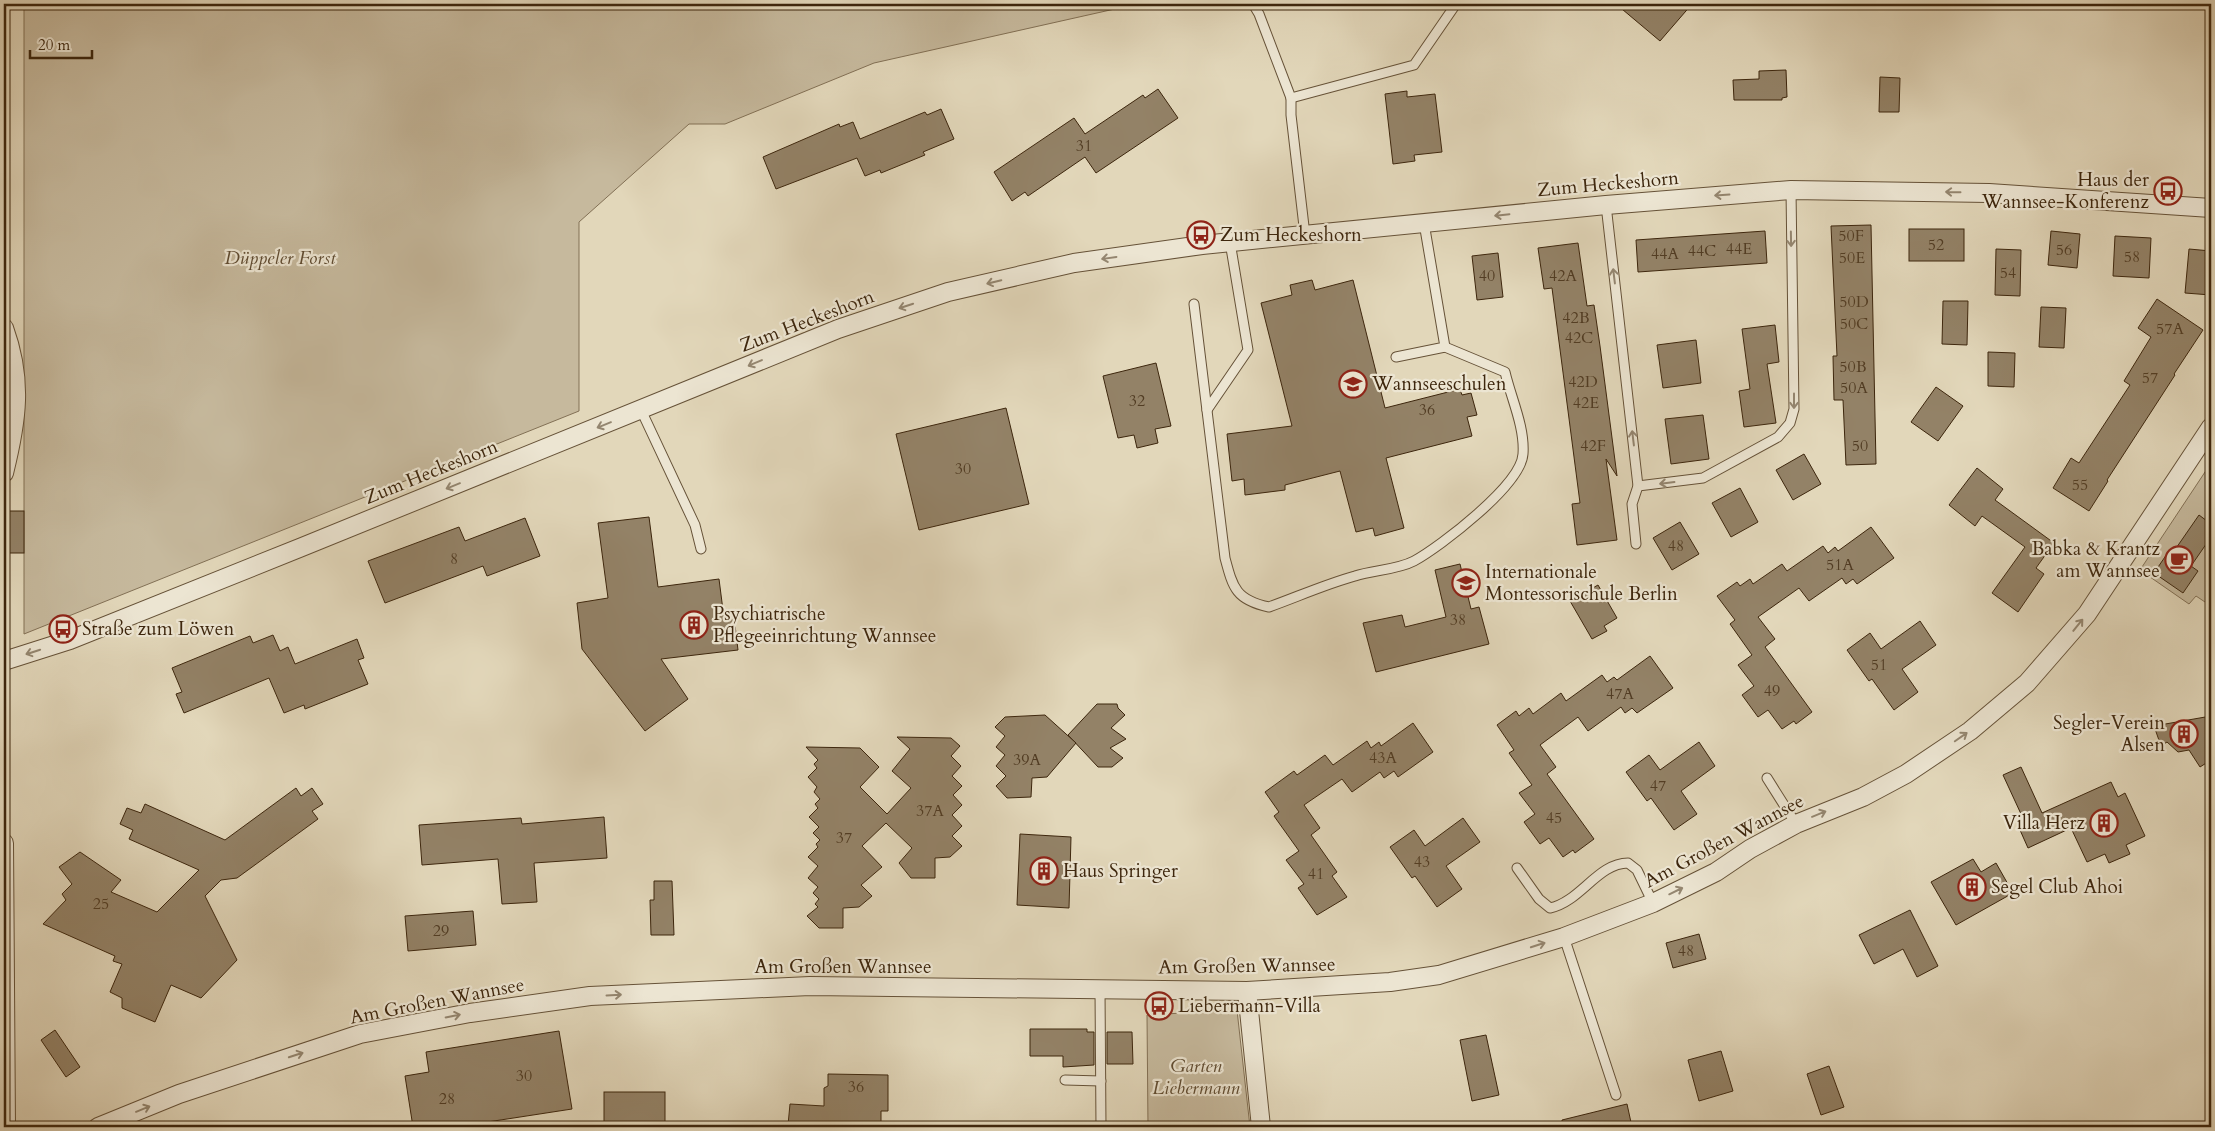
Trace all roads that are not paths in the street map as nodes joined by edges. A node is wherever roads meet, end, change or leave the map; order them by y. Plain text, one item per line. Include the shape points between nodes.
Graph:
1 (1253, 4) edge
2 (1456, 4) edge
3 (1291, 98) junction
4 (1790, 190) junction
5 (1606, 204) junction
6 (2211, 208) edge
7 (1424, 223) junction
8 (1305, 235) junction
9 (1230, 242) junction
10 (1194, 304) dead end
11 (4, 328) edge
12 (1445, 347) junction
13 (1396, 357) dead end
14 (641, 410) junction
15 (1207, 410) junction
16 (2211, 427) edge
17 (4, 473) edge
18 (1638, 486) junction
19 (1636, 544) dead end
20 (701, 549) dead end
21 (4, 661) edge
22 (1767, 778) dead end
23 (1796, 824) junction
24 (4, 843) edge
25 (1517, 868) dead end
26 (1653, 903) junction
27 (1564, 937) junction
28 (1100, 989) junction
29 (1247, 991) junction
30 (1065, 1080) dead end
31 (1101, 1081) junction
32 (1616, 1095) dead end
33 (6, 1127) edge
34 (98, 1127) edge
35 (1101, 1127) edge
36 (1261, 1127) edge

1 - 3 lane
2 - 3 lane via 1414,65
3 - 8 lane
4 -> 5 street, Zum Heckeshorn
6 -> 4 street, Zum Heckeshorn via 1989,193
4 -> 18 lane via 1794,410 1790,423 1778,437 1703,478
5 -> 7 street, Zum Heckeshorn
18 -> 5 lane
7 - 8 street, Zum Heckeshorn
7 - 12 lane
8 - 9 street, Zum Heckeshorn
9 -> 14 street, Zum Heckeshorn via 1074,263 948,292 838,329
9 - 15 lane via 1248,350
10 - 15 lane
11 - 17 street via 15,370 17,400 15,430
12 - 13 lane
12 - 15 lane via 1505,372 1522,432 1523,455 1517,472 1468,521 1413,561 1354,576 1269,607 1241,597 1231,582 1225,558
14 - 20 lane via 695,526
14 -> 21 street, Zum Heckeshorn via 70,640
23 -> 16 street, Am Großen Wannsee via 1863,797 1906,774 1970,732 2021,688 2087,614
18 - 19 lane via 1632,504
22 - 23 lane
26 -> 23 street, Am Großen Wannsee via 1716,872
24 - 33 street
25 - 26 lane via 1538,899 1550,908 1616,864 1628,863 1637,870
26 - 27 street, Am Großen Wannsee
29 -> 27 street, Am Großen Wannsee via 1390,982 1439,975
27 - 32 lane
28 - 29 street, Am Großen Wannsee
28 - 31 lane
34 -> 28 street, Am Großen Wannsee via 178,1094 360,1034 470,1012 590,996 810,986
29 - 36 street
30 - 31 lane
31 - 35 lane

